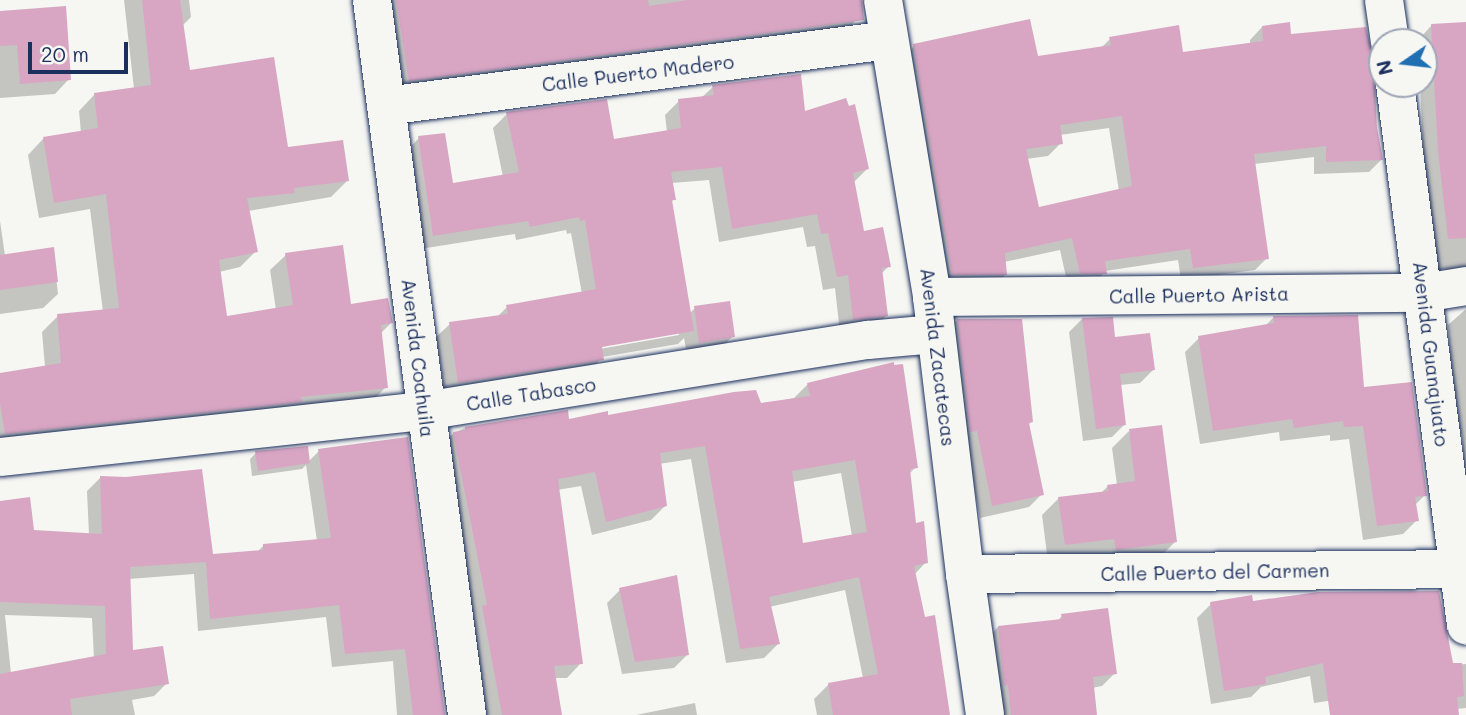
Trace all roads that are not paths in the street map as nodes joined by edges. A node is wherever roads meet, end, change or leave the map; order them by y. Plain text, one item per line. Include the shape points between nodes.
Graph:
1 (372, 0) edge
2 (883, 0) edge
3 (1384, 0) edge
4 (1388, 28) edge
5 (889, 40) junction
6 (1397, 98) edge
7 (386, 106) junction
8 (1466, 286) edge
9 (1423, 293) junction
10 (934, 315) junction
11 (424, 411) junction
12 (0, 457) edge
13 (1462, 570) edge
14 (965, 574) junction
15 (1466, 625) edge
16 (467, 715) edge
17 (985, 715) edge

1 - 7 street, Avenida Coahuila
2 - 5 street, Avenida Zacatecas
3 - 4 street
5 - 7 street, Calle Puerto Madero
5 - 10 street, Avenida Zacatecas
6 - 9 street, Avenida Guanajuato
7 - 11 street, Avenida Coahuila
8 - 9 street, Calle Puerto Arista
9 - 10 street, Calle Puerto Arista
9 - 13 street, Avenida Guanajuato
10 - 11 street, Calle Tabasco via 868,340
10 - 14 street, Avenida Zacatecas
11 - 12 street, Calle Tabasco
11 - 16 street, Avenida Coahuila
13 - 14 street, Calle Puerto del Carmen
13 - 15 street, Avenida Guanajuato
14 - 17 street, Avenida Zacatecas

